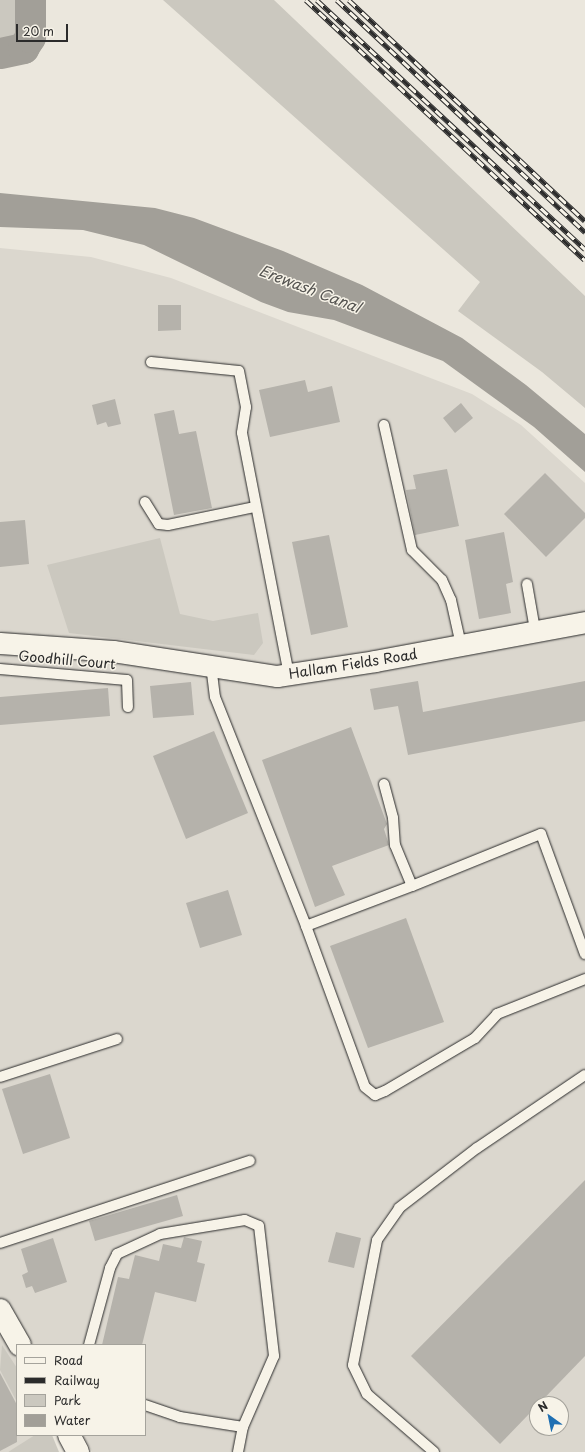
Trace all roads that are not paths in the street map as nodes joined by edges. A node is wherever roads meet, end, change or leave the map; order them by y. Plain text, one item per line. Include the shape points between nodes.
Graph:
1 (151, 362) dead end
2 (384, 425) dead end
3 (145, 502) dead end
4 (255, 507) junction
5 (527, 584) dead end
6 (585, 622) edge
7 (535, 630) junction
8 (0, 643) edge
9 (461, 644) junction
10 (211, 665) junction
11 (0, 669) edge
12 (289, 675) junction
13 (128, 707) dead end
14 (384, 784) dead end
15 (412, 886) junction
16 (306, 926) junction
17 (585, 954) edge
18 (585, 979) edge
19 (116, 1039) dead end
20 (585, 1075) edge
21 (0, 1077) edge
22 (250, 1161) dead end
23 (0, 1242) edge
24 (0, 1310) edge
25 (19, 1344) edge
26 (89, 1344) edge
27 (146, 1405) edge
28 (243, 1428) junction
29 (70, 1436) edge
30 (78, 1452) edge
31 (238, 1452) edge
32 (434, 1452) edge

1 - 4 lane via 239,371 246,407 242,433
2 - 9 lane via 412,550 442,580 451,600
3 - 4 lane via 159,524 168,525
4 - 12 lane
5 - 7 lane
6 - 7 street, Hallam Fields Road
7 - 9 street, Hallam Fields Road
8 - 10 street, Hallam Fields Road via 113,650
9 - 12 street, Hallam Fields Road
10 - 12 street, Hallam Fields Road
10 - 16 lane via 214,697
11 - 13 lane, Goodhill Court via 127,680
14 - 15 lane via 393,818 395,845
15 - 16 lane
15 - 17 lane via 541,834
16 - 18 lane via 365,1088 375,1096 475,1038 497,1014
19 - 21 lane
20 - 32 lane via 477,1148 399,1208 377,1240 353,1365 367,1394
22 - 23 lane
24 - 25 street
26 - 28 lane via 110,1268 117,1254 160,1234 245,1220 259,1226 274,1356
27 - 28 lane via 180,1417
28 - 31 lane
29 - 30 street

